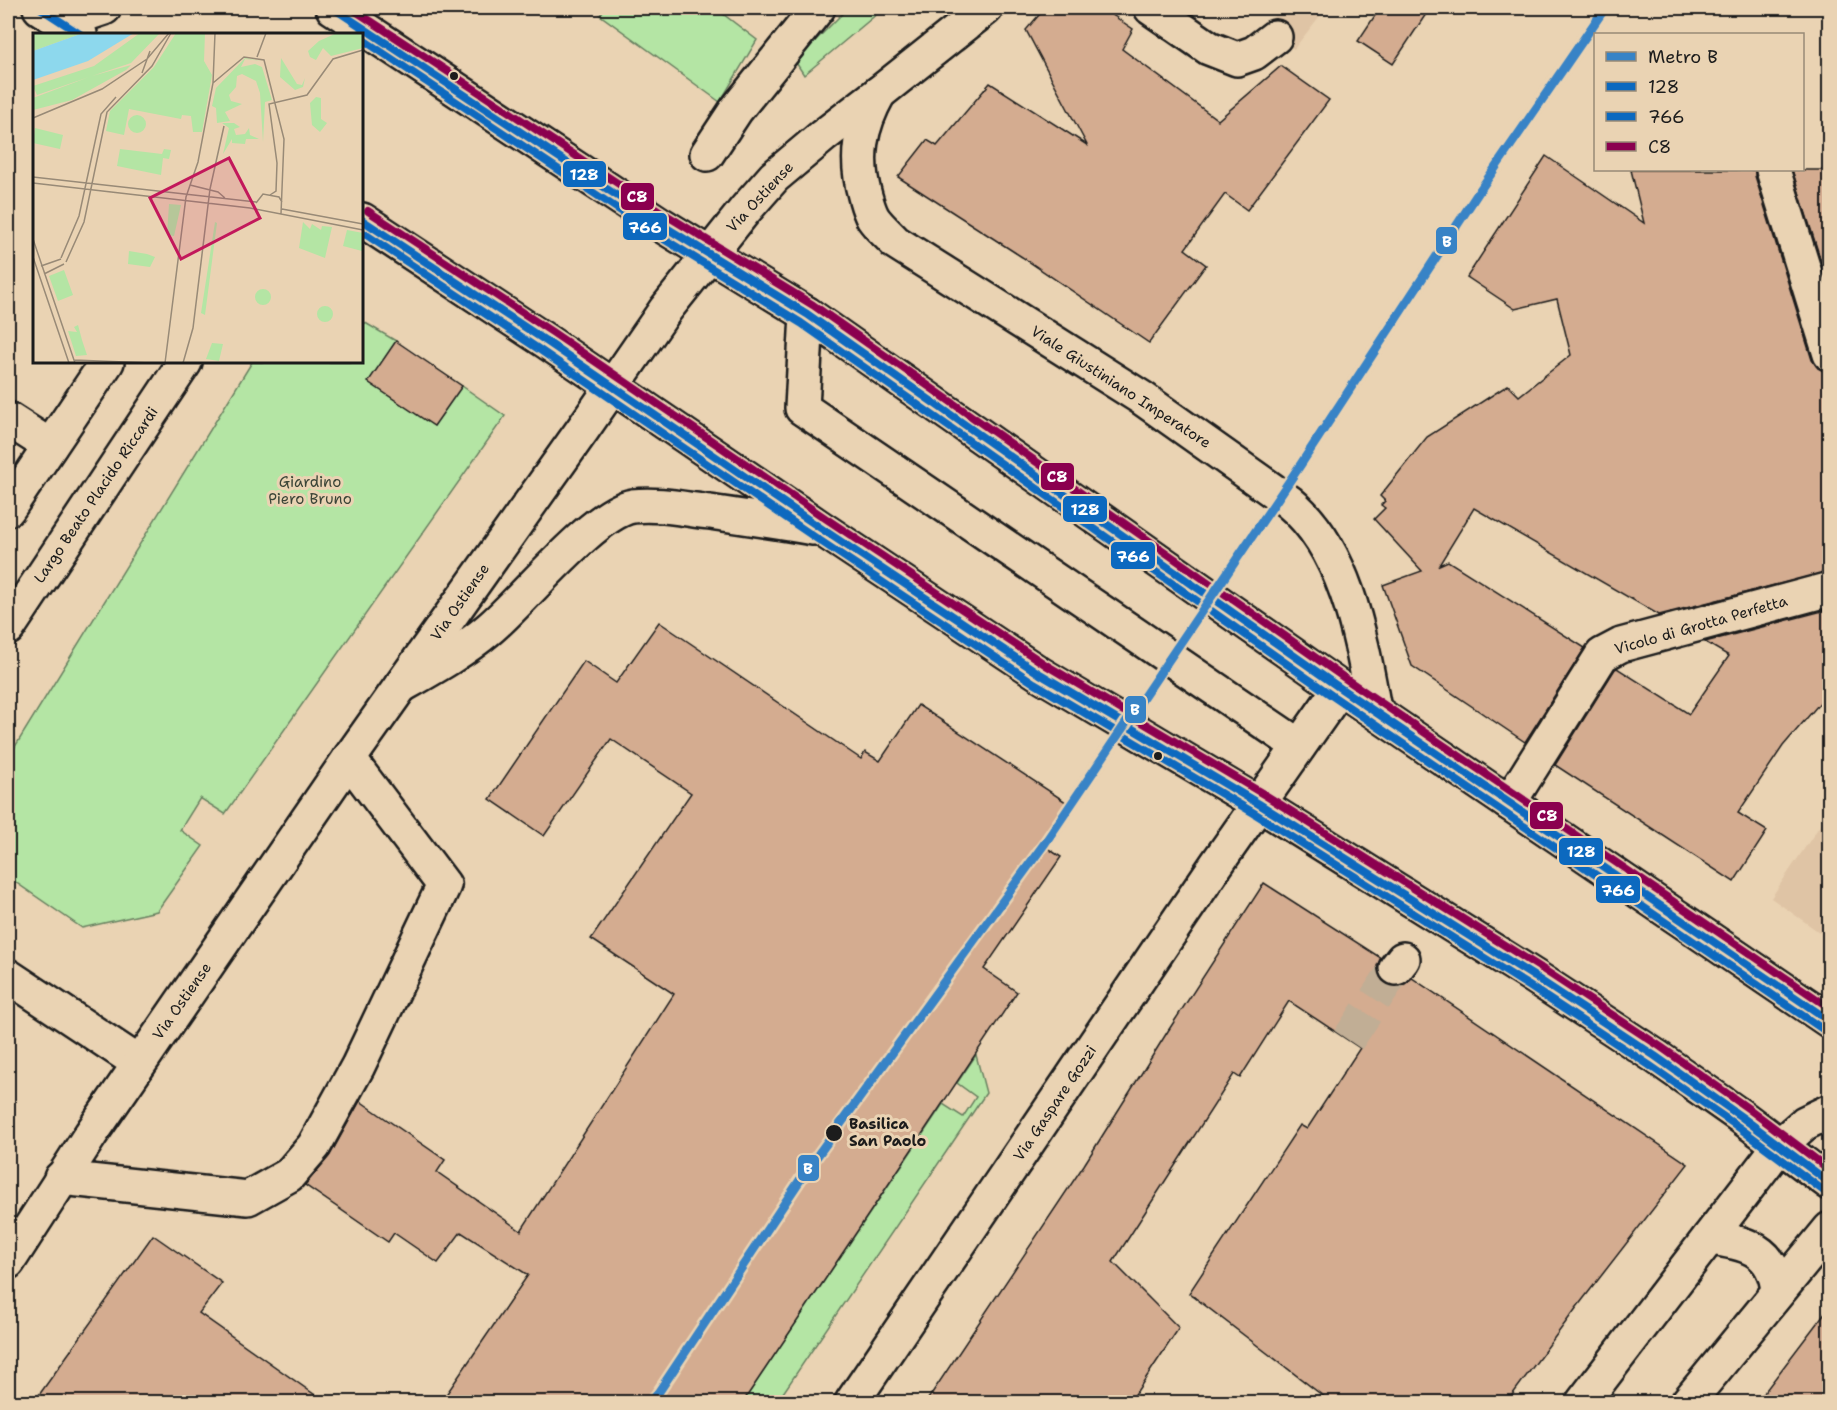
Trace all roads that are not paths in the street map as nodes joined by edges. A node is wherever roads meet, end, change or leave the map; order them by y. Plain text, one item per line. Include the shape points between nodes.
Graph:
1 (104, 8) edge
2 (333, 8) edge
3 (818, 8) edge
4 (986, 8) edge
5 (1151, 8) edge
6 (61, 21) edge
7 (1275, 37) dead end
8 (879, 93) junction
9 (707, 154) dead end
10 (1773, 171) edge
11 (363, 221) edge
12 (709, 254) junction
13 (807, 314) junction
14 (1830, 354) edge
15 (106, 363) edge
16 (184, 363) edge
17 (612, 386) junction
18 (8, 419) edge
19 (50, 446) junction
20 (8, 509) edge
21 (822, 529) junction
22 (1830, 589) edge
23 (8, 628) edge
24 (400, 686) junction
25 (1340, 688) junction
26 (1374, 709) junction
27 (1299, 746) junction
28 (349, 759) junction
29 (1509, 803) junction
30 (1259, 804) junction
31 (8, 976) edge
32 (1830, 1021) edge
33 (139, 1063) junction
34 (1830, 1111) edge
35 (1780, 1145) junction
36 (61, 1178) junction
37 (1830, 1183) edge
38 (1830, 1229) edge
39 (1709, 1238) junction
40 (8, 1262) edge
41 (1778, 1291) junction
42 (852, 1402) edge
43 (1583, 1402) edge
44 (1688, 1402) edge

1 - 6 street
2 - 12 street
3 - 9 street via 736,110
4 - 8 street, Via Ostiense
5 - 7 street via 1209,48 1237,59 1254,53
8 - 12 street, Via Ostiense via 774,177
8 - 26 street, Viale Giustiniano Imperatore via 863,126 860,155 862,184 879,225 895,242 1142,398 1305,516 1328,548 1344,586
10 - 14 street
11 - 17 street
12 - 13 street
12 - 17 street, Via Ostiense
13 - 25 street
13 - 27 street via 802,408
15 - 19 street
16 - 23 street, Largo Beato Placido Riccardi
17 - 21 street
17 - 24 street, Via Ostiense
18 - 19 street
19 - 20 street
21 - 24 street via 677,507 630,507 606,518 488,629 453,656
21 - 30 street via 1040,674
22 - 29 street, Vicolo di Grotta Perfetta via 1621,645 1602,655
24 - 28 street, Via Ostiense
25 - 26 street
25 - 27 street
26 - 29 street
27 - 30 street
28 - 33 street, Via Ostiense
28 - 36 street via 444,885 358,1066 314,1146 290,1175 248,1198
29 - 32 street
30 - 35 street via 1545,984
30 - 42 street, Via Gaspare Gozzi
31 - 33 street
33 - 36 street, Via Ostiense
34 - 35 street via 1805,1123
35 - 37 street
35 - 39 street
36 - 40 street, Via Ostiense
38 - 41 street
39 - 41 street via 1742,1243 1758,1251 1770,1264
39 - 43 street
41 - 44 street

